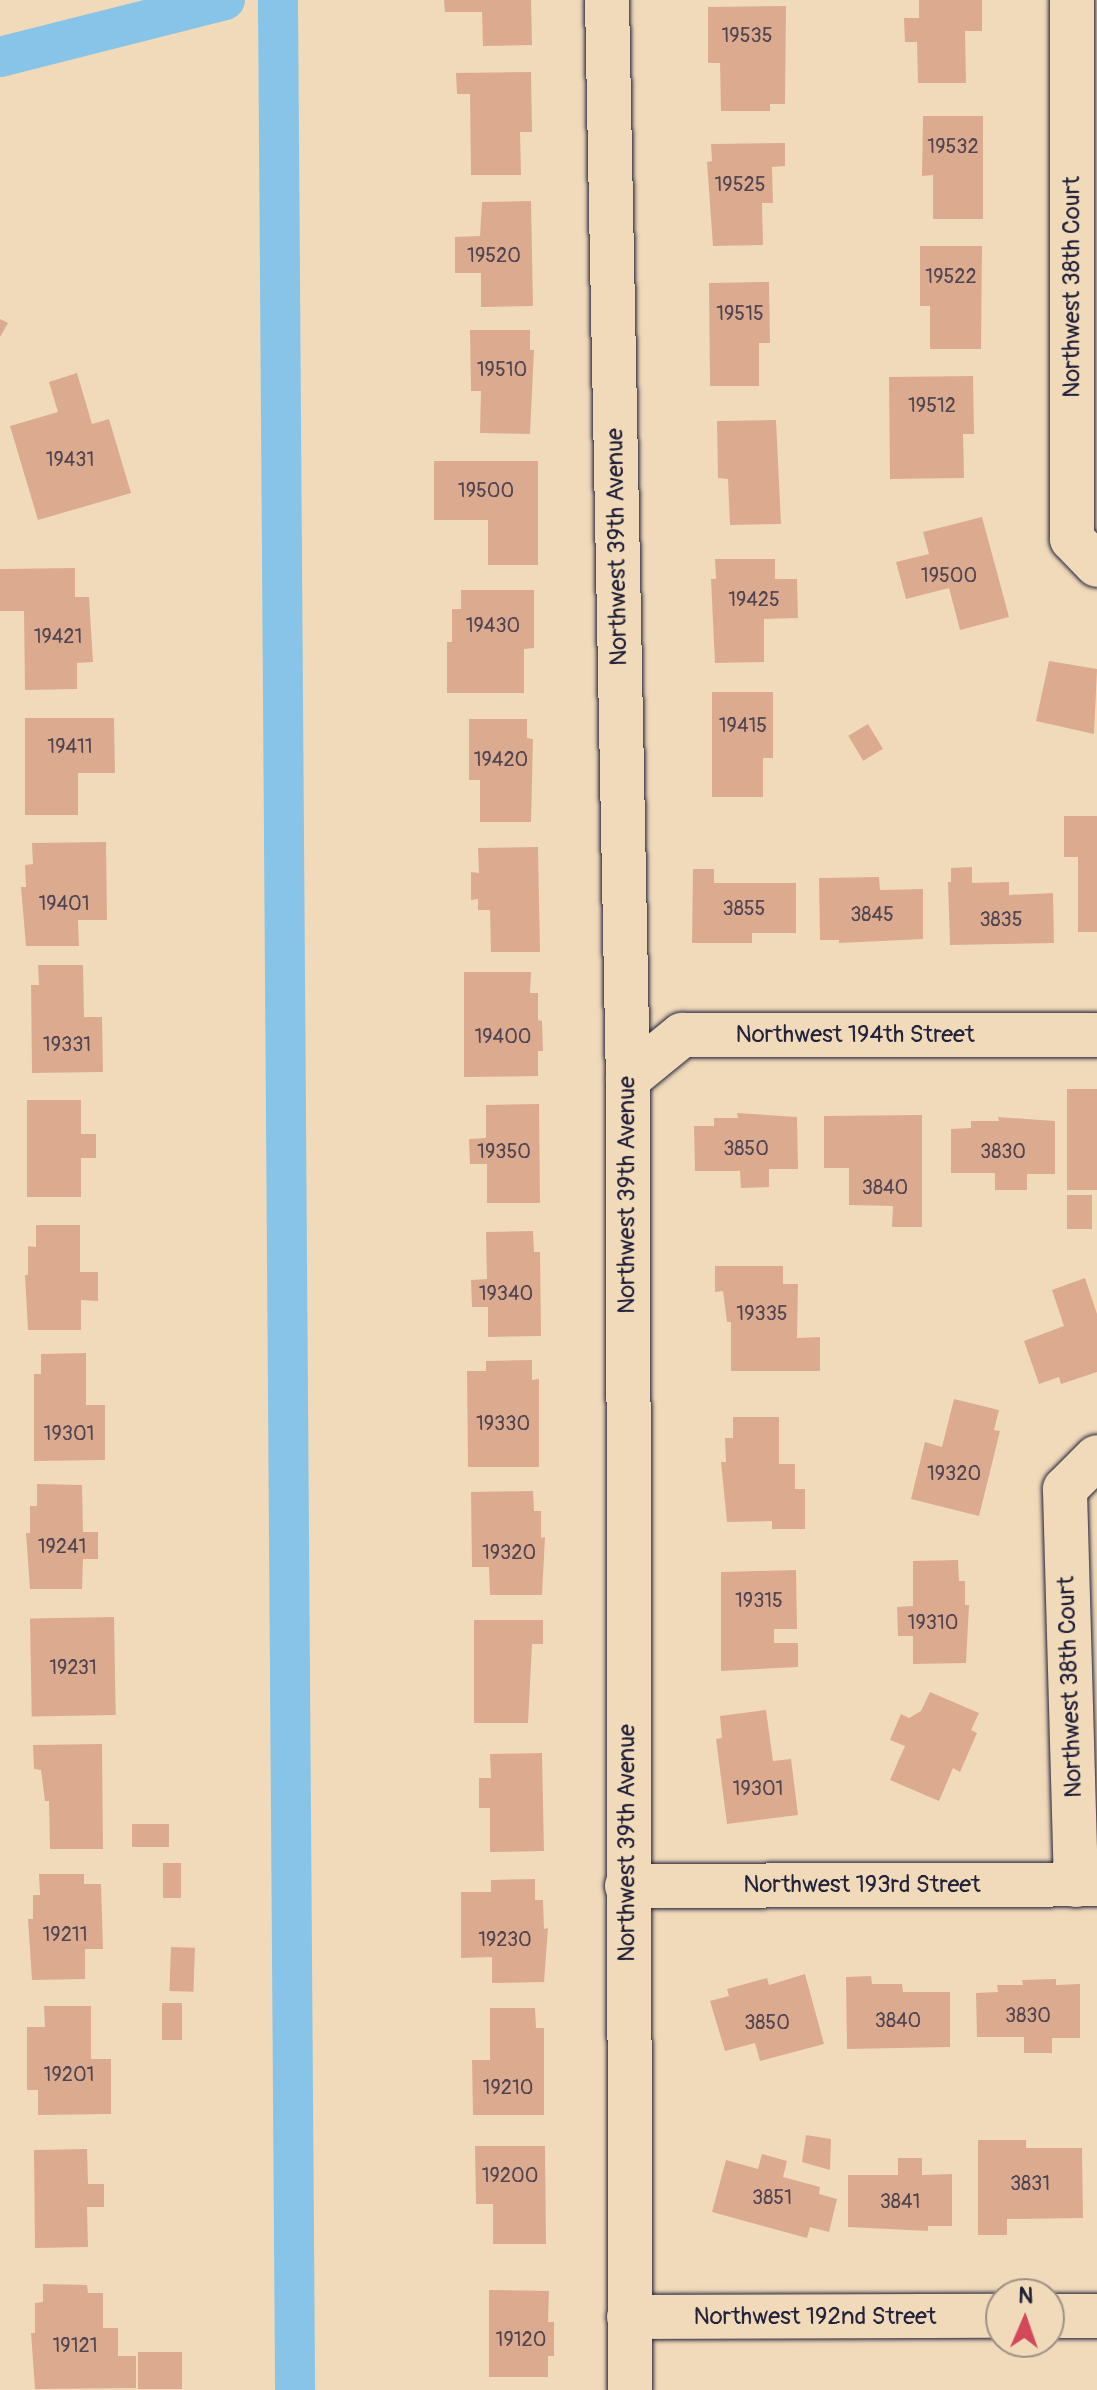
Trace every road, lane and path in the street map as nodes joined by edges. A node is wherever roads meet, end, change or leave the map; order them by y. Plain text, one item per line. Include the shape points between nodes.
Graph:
1 (607, 0) edge
2 (1072, 0) edge
3 (1097, 565) edge
4 (1097, 1035) edge
5 (628, 1079) junction
6 (1097, 1457) edge
7 (1086, 1884) edge
8 (627, 1886) junction
9 (985, 2316) edge
10 (1065, 2316) edge
11 (1097, 2316) edge
12 (629, 2317) junction
13 (630, 2390) edge

1 - 5 street, Northwest 39th Avenue
2 - 3 street, Northwest 38th Court via 1072,539
4 - 5 street, Northwest 194th Street via 682,1035
5 - 8 street, Northwest 39th Avenue
6 - 7 street, Northwest 38th Court via 1065,1489
7 - 8 street, Northwest 193rd Street
8 - 12 street, Northwest 39th Avenue
9 - 12 street, Northwest 192nd Street
10 - 11 street
12 - 13 street, Northwest 39th Avenue

